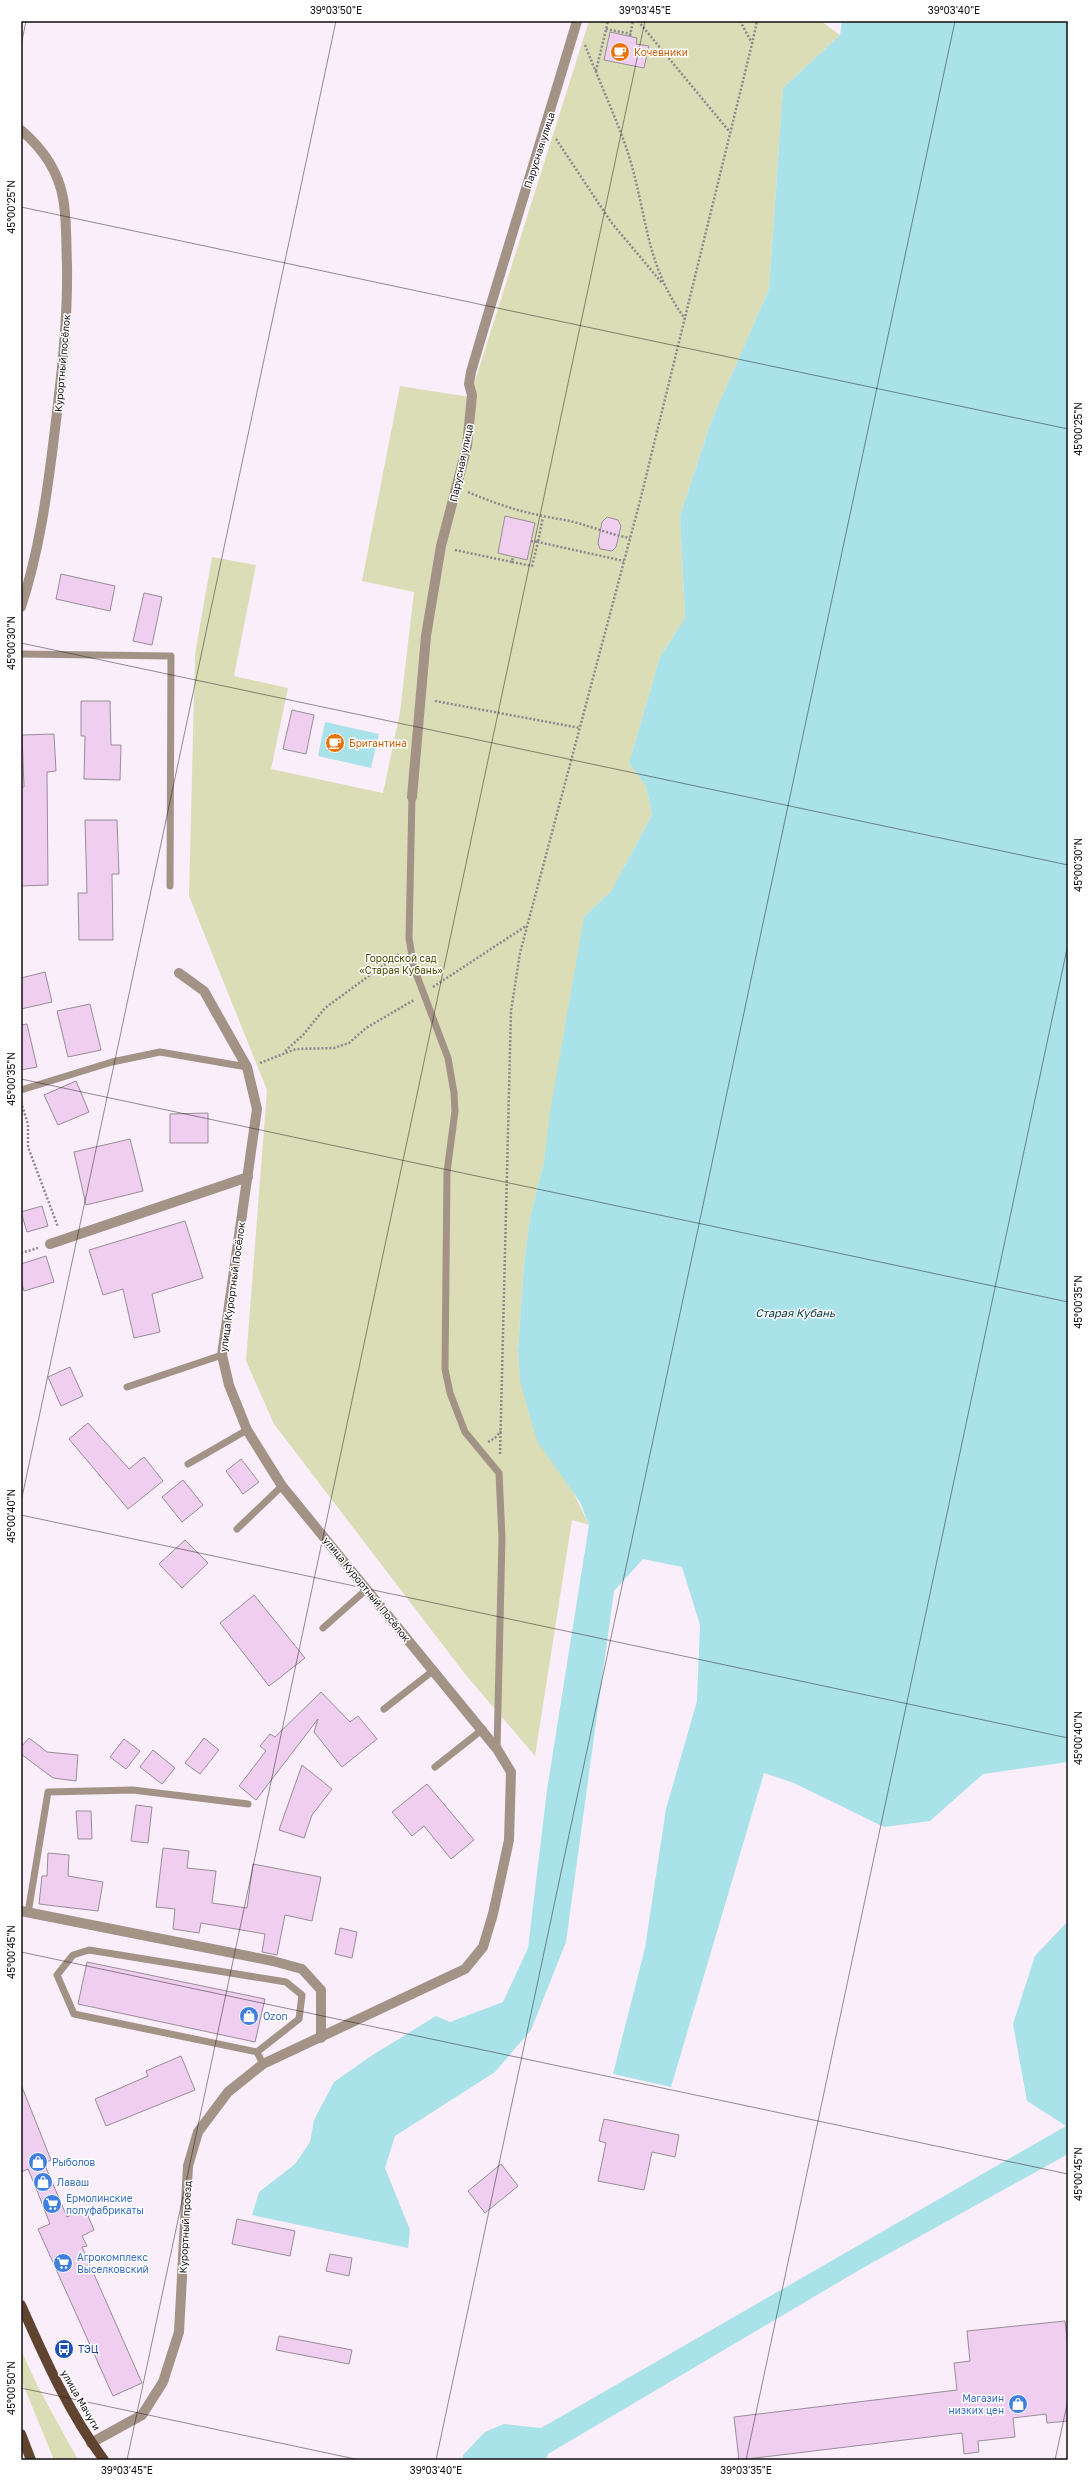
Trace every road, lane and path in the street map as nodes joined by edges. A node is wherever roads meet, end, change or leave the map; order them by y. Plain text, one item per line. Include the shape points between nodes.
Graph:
1 (608, 21) edge
2 (633, 21) edge
3 (638, 21) edge
4 (740, 21) edge
5 (755, 21) edge
6 (577, 23) edge
7 (606, 29) junction
8 (752, 44) junction
9 (596, 72) junction
10 (547, 126) junction
11 (21, 130) edge
12 (730, 131) junction
13 (664, 285) junction
14 (685, 320) junction
15 (457, 487) junction
16 (543, 517) junction
17 (630, 538) junction
18 (531, 540) dead end
19 (538, 542) junction
20 (441, 546) junction
21 (513, 557) dead end
22 (624, 561) junction
23 (512, 562) junction
24 (21, 607) edge
25 (21, 654) edge
26 (420, 698) junction
27 (580, 728) junction
28 (412, 797) joint
29 (170, 886) dead end
30 (526, 926) junction
31 (411, 946) junction
32 (179, 973) dead end
33 (424, 994) junction
34 (280, 1056) junction
35 (247, 1067) junction
36 (21, 1090) edge
37 (21, 1102) edge
38 (248, 1177) junction
39 (63, 1240) junction
40 (50, 1244) dead end
41 (222, 1355) junction
42 (127, 1387) dead end
43 (247, 1430) junction
44 (188, 1464) dead end
45 (499, 1473) junction
46 (282, 1486) junction
47 (237, 1529) dead end
48 (367, 1589) junction
49 (323, 1628) dead end
50 (434, 1670) junction
51 (384, 1709) dead end
52 (483, 1729) junction
53 (497, 1749) junction
54 (435, 1767) dead end
55 (511, 1772) joint
56 (248, 1804) dead end
57 (25, 1912) edge
58 (321, 2038) junction
59 (257, 2052) junction
60 (263, 2064) junction
61 (21, 2305) edge
62 (21, 2434) edge
63 (91, 2443) junction
64 (31, 2460) edge
65 (104, 2460) edge

1 - 7 path
2 - 7 path via 630,35
3 - 12 path
4 - 8 path
5 - 8 path via 757,22
6 - 9 path
6 - 10 street, Парусная улица
7 - 9 path
8 - 12 path
9 - 13 path via 628,154 648,244
10 - 13 path via 611,222
10 - 15 street, Парусная улица via 502,264 471,372 470,423
11 - 24 street, Курортный посёлок via 36,143 51,164 63,198 67,294 59,396 46,503
12 - 14 path
13 - 14 path
14 - 17 path
15 - 16 path via 507,509
15 - 20 street, Парусная улица
16 - 17 path
16 - 19 path
17 - 22 path
18 - 19 path
19 - 22 path
19 - 23 path via 532,566
20 - 23 path
20 - 26 street, Парусная улица via 426,636
21 - 23 path
22 - 27 path
25 - 29 lane via 171,656
26 - 27 path
26 - 28 street, Парусная улица
27 - 30 path
28 - 31 lane via 409,938
30 - 33 path
30 - 45 path via 511,1011
31 - 33 lane via 414,968
31 - 34 path via 325,1008 303,1035
32 - 35 street, улица Курортный Посёлок via 204,991
33 - 34 path via 366,1028 349,1043 334,1048 296,1049
33 - 45 lane via 448,1058 455,1111 447,1180 444,1369 462,1426
34 - 35 path
35 - 36 lane via 160,1052 112,1062
35 - 38 street, улица Курортный Посёлок via 257,1109
37 - 39 path via 28,1124 30,1153
38 - 39 street
38 - 41 street, улица Курортный Посёлок
39 - 40 street
41 - 42 lane
41 - 43 street, улица Курортный Посёлок via 229,1385
43 - 44 lane
43 - 46 street, улица Курортный Посёлок
45 - 53 lane via 502,1538
46 - 47 lane
46 - 48 street, улица Курортный Посёлок
48 - 49 lane
48 - 50 street, улица Курортный Посёлок
50 - 51 lane
50 - 52 street, улица Курортный Посёлок
52 - 53 street, улица Курортный Посёлок
52 - 54 lane
53 - 55 street, улица Курортный Посёлок
55 - 58 street, Курортный проезд via 509,1840 483,1947 465,1969
56 - 57 lane via 133,1790 48,1792
57 - 58 street via 302,1969 321,1990
58 - 60 street, Курортный проезд
59 - 59 lane via 74,2014 57,1975 73,1955 89,1950 286,1982 302,1995 299,2019
59 - 60 lane
60 - 63 street, Курортный проезд via 228,2092 198,2132 188,2166 180,2332 163,2382 142,2415
61 - 63 main road, улица Мачуги via 49,2369
62 - 64 main road
63 - 65 main road, улица Мачуги

